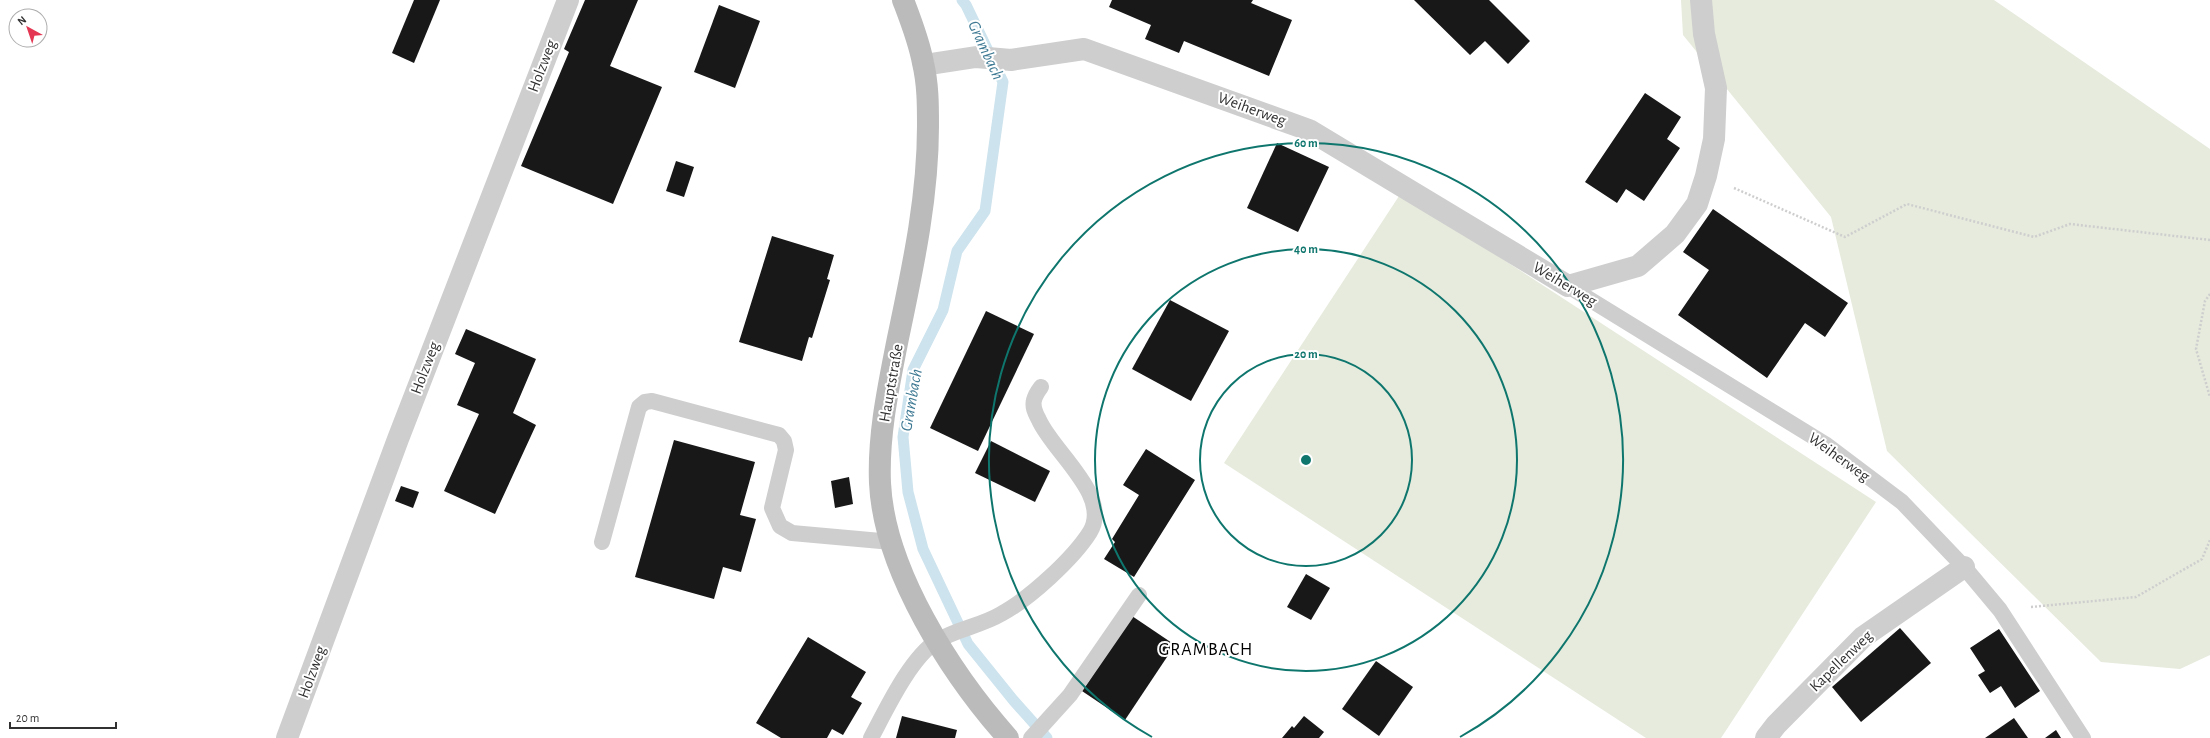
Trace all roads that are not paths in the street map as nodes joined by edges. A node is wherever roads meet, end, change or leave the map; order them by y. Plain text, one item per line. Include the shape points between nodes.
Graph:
1 (568, 0) edge
2 (903, 0) edge
3 (1701, 0) edge
4 (924, 65) junction
5 (1568, 286) junction
6 (1041, 387) dead end
7 (602, 542) dead end
8 (892, 542) junction
9 (1964, 567) junction
10 (1139, 595) dead end
11 (945, 638) junction
12 (287, 738) edge
13 (871, 738) edge
14 (1008, 738) edge
15 (1031, 738) edge
16 (1766, 738) edge
17 (2083, 738) edge

1 - 12 street, Holzweg via 398,439
2 - 4 main road, Hauptstraße via 915,30
3 - 5 street via 1704,34 1716,88 1714,139 1697,204 1675,234 1638,266
4 - 5 street, Weiherweg via 976,57 1011,60 1084,49 1309,130
4 - 8 main road, Hauptstraße via 928,146 922,216 888,392 880,455 882,499
5 - 9 lane, Weiherweg via 1825,444 1902,502
6 - 11 lane via 1034,400 1033,409 1044,430 1088,487 1096,512 1090,532 1039,586 1001,614
7 - 8 lane via 639,407 644,402 652,401 782,438 786,450 772,508 780,526 792,533
8 - 11 main road, Hauptstraße via 909,586
9 - 16 street, Kapellenweg via 1863,637
9 - 17 lane, Weiherweg via 2000,610
10 - 15 lane via 1070,695
11 - 13 lane via 915,662
11 - 14 main road, Hauptstraße via 970,693

